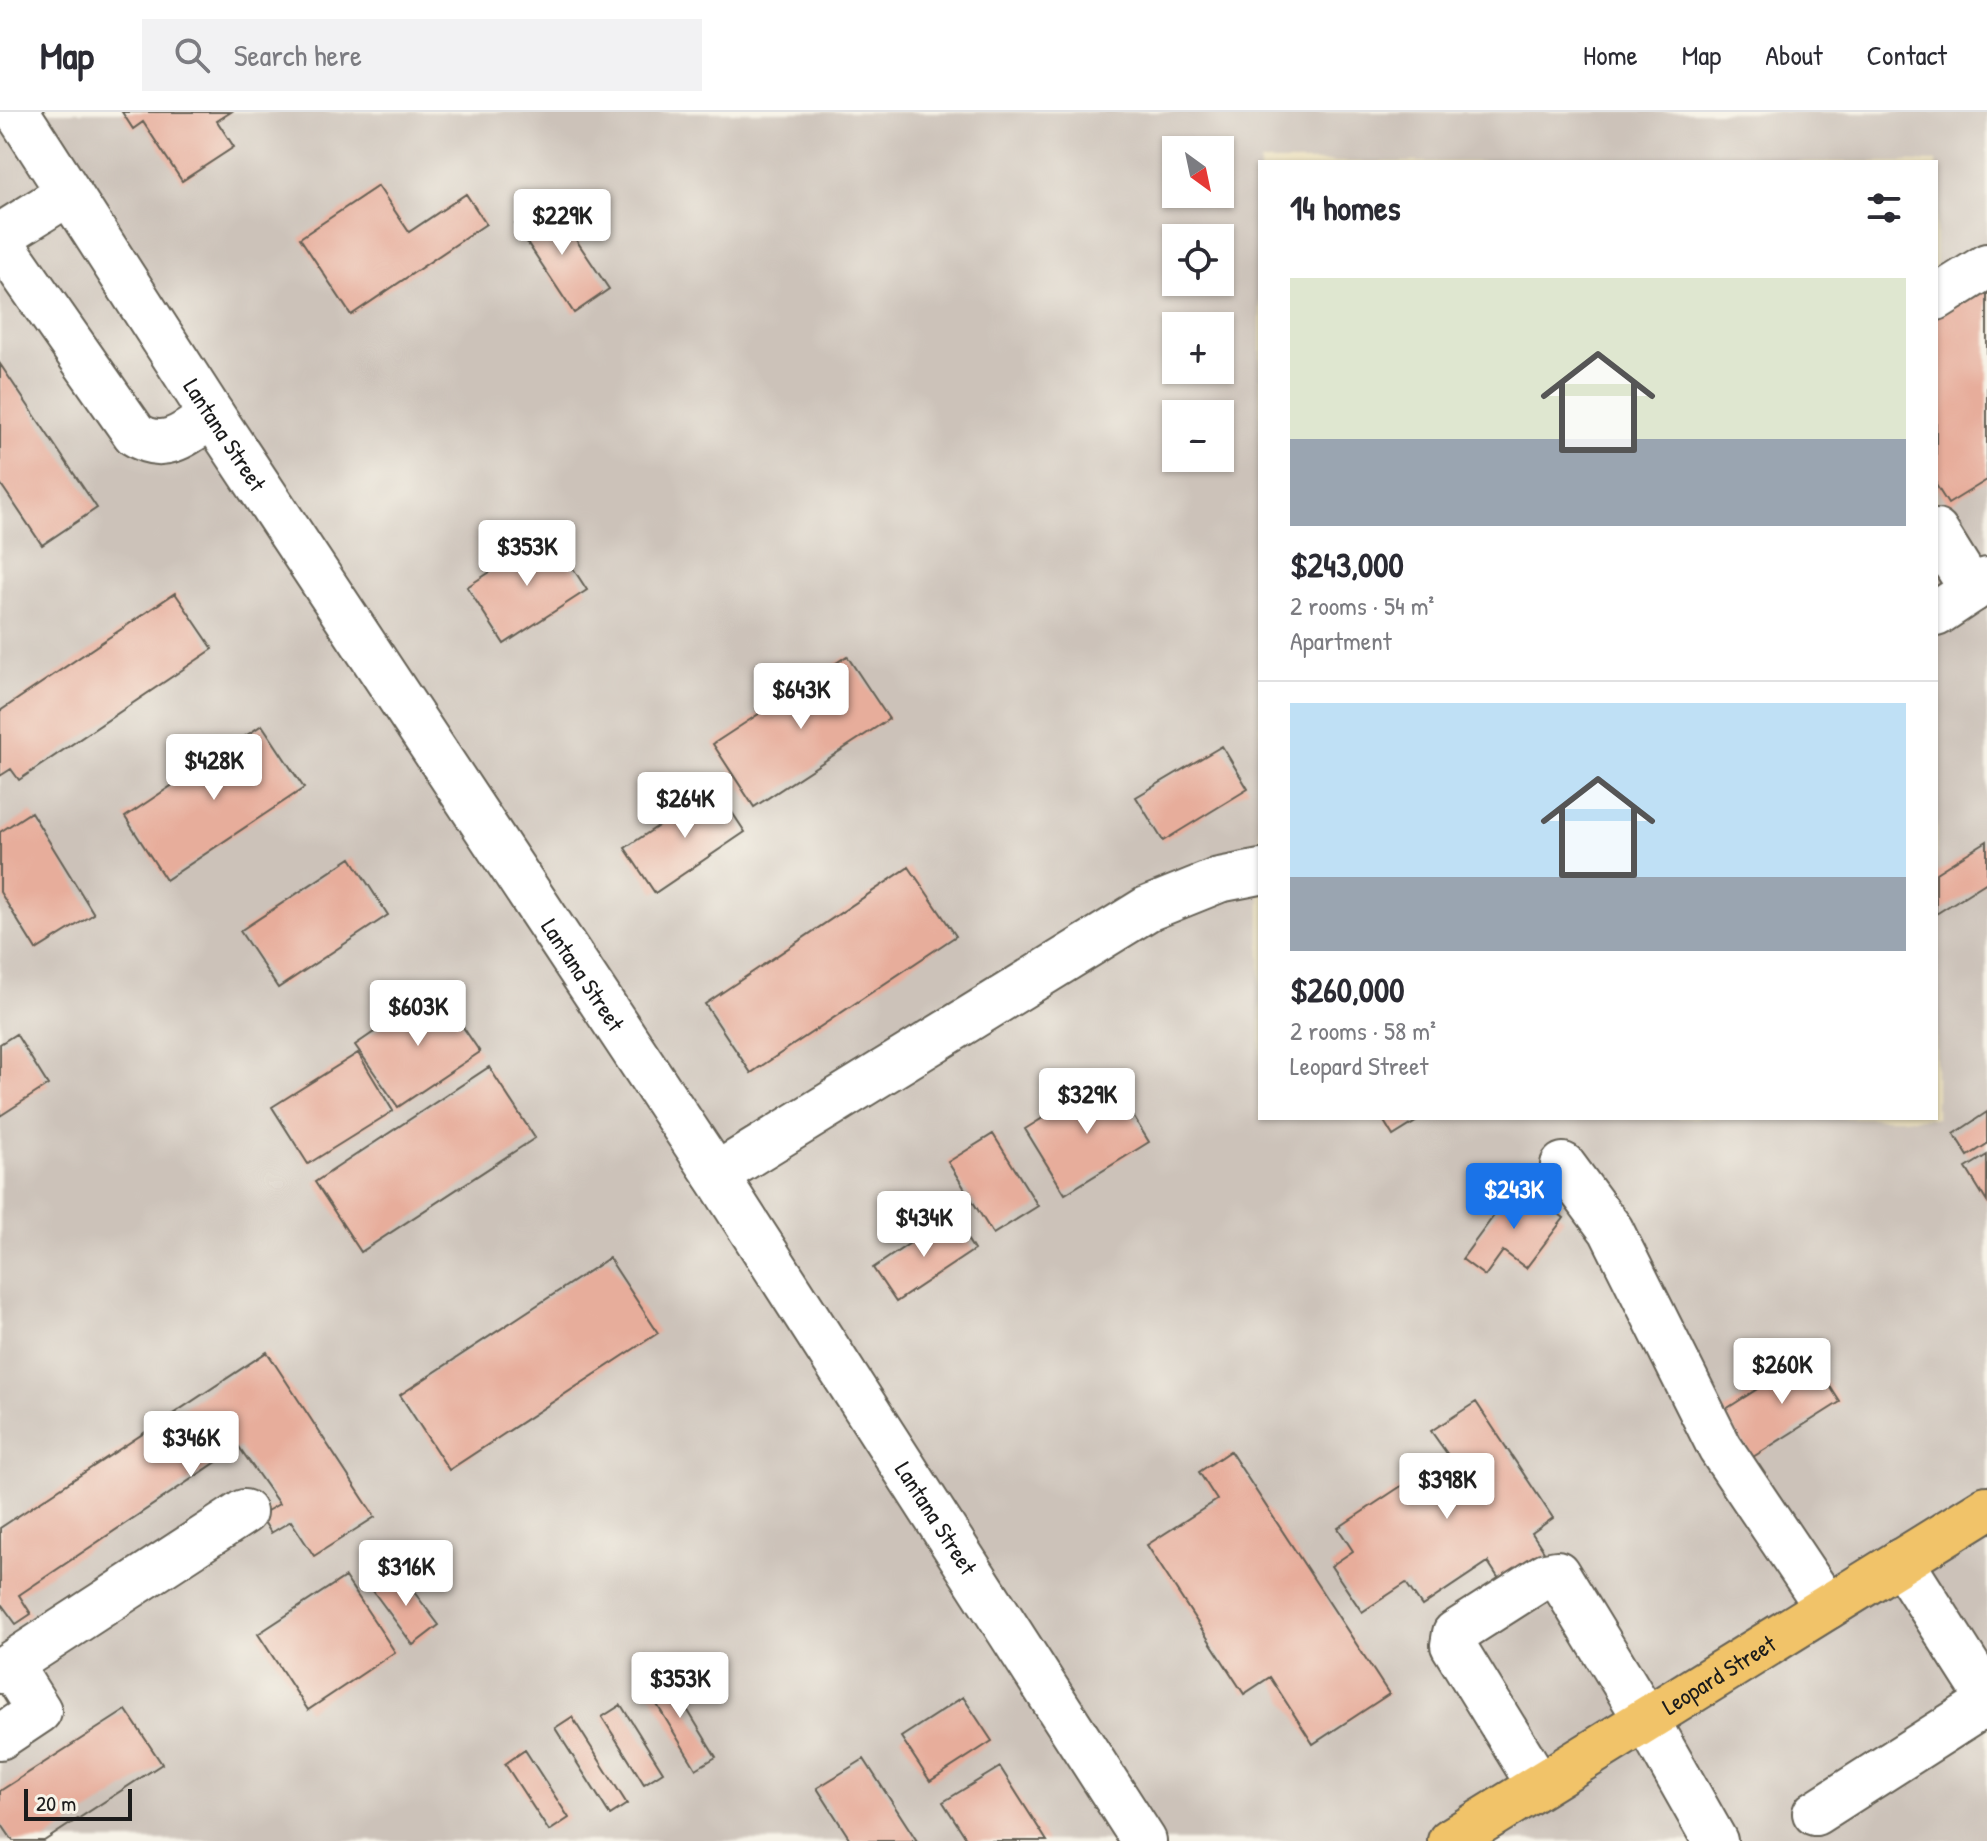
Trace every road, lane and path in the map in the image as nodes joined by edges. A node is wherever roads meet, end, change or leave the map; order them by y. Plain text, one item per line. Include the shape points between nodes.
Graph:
1 (17, 112) edge
2 (69, 193) junction
3 (0, 239) edge
4 (1987, 266) edge
5 (1938, 297) edge
6 (212, 415) junction
7 (1938, 534) edge
8 (1979, 585) edge
9 (1938, 613) edge
10 (1258, 872) edge
11 (1563, 1165) dead end
12 (716, 1175) junction
13 (1987, 1508) edge
14 (244, 1512) dead end
15 (1901, 1561) junction
16 (1827, 1607) junction
17 (5, 1668) edge
18 (1987, 1696) edge
19 (1987, 1703) edge
20 (1646, 1719) junction
21 (0, 1737) edge
22 (1539, 1785) junction
23 (1815, 1813) dead end
24 (1700, 1836) edge
25 (1452, 1840) edge
26 (1144, 1841) edge

1 - 2 street, Lantana Street
2 - 3 street
2 - 6 street, Lantana Street
3 - 6 street via 135,434 148,443 178,439
4 - 5 street
6 - 12 street, Lantana Street
7 - 8 street
8 - 9 street
10 - 12 street via 1219,880 1147,909
11 - 16 street via 1611,1230 1720,1448
12 - 26 street, Lantana Street
13 - 15 main road, Leopard Street
14 - 17 street
15 - 16 main road, Leopard Street
15 - 18 street
16 - 20 main road, Leopard Street
17 - 21 street via 39,1711
19 - 23 street
20 - 22 main road, Leopard Street
20 - 22 street via 1557,1573 1546,1575 1455,1633 1453,1645
20 - 24 street
22 - 25 main road, Leopard Street

